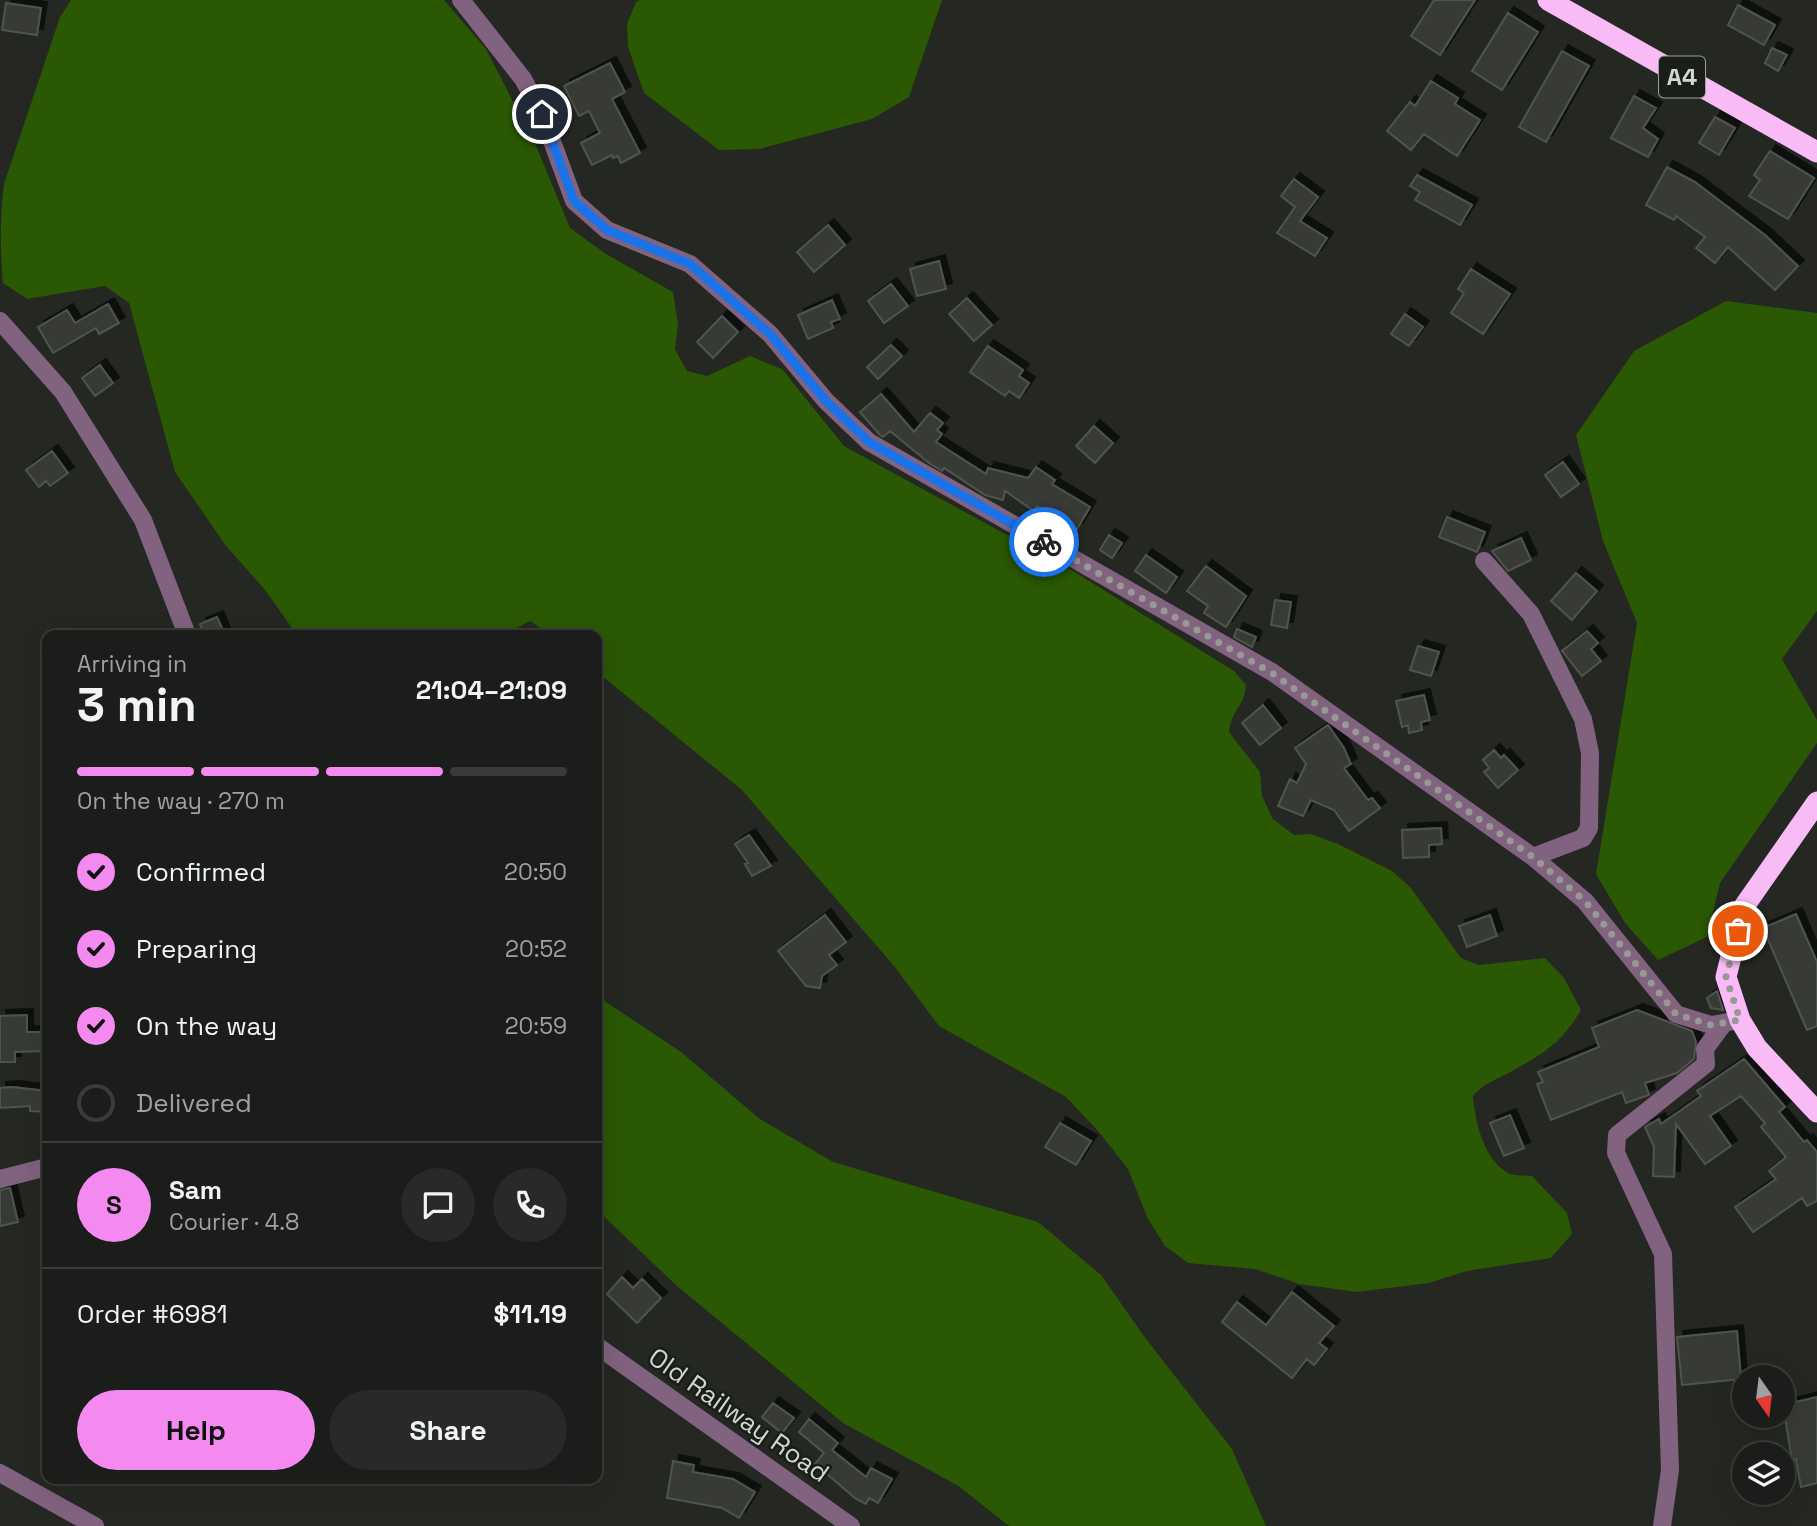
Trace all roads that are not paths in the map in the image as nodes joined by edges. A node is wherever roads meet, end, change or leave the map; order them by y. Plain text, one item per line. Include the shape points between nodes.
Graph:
1 (461, 0) edge
2 (1548, 0) edge
3 (1817, 152) edge
4 (0, 321) edge
5 (1484, 561) dead end
6 (185, 630) edge
7 (1817, 802) edge
8 (1533, 857) junction
9 (1732, 1021) junction
10 (1817, 1112) edge
11 (42, 1168) edge
12 (0, 1179) edge
13 (602, 1350) edge
14 (0, 1474) edge
15 (95, 1526) edge
16 (851, 1526) edge
17 (1662, 1526) edge

1 - 8 street via 523,79 542,114 574,201 607,230 690,264 770,334 826,401 869,442 1272,673
2 - 3 highway, A4
4 - 6 street via 63,392 143,520
5 - 8 street via 1531,614 1583,719 1590,753 1589,828 1583,838
7 - 9 highway via 1743,908 1726,977
8 - 9 street via 1585,901 1676,1014 1711,1025
9 - 10 highway
9 - 17 street via 1705,1049 1706,1064 1618,1135 1616,1153 1663,1254 1670,1470
11 - 12 street
13 - 16 street, Old Railway Road
14 - 15 street

